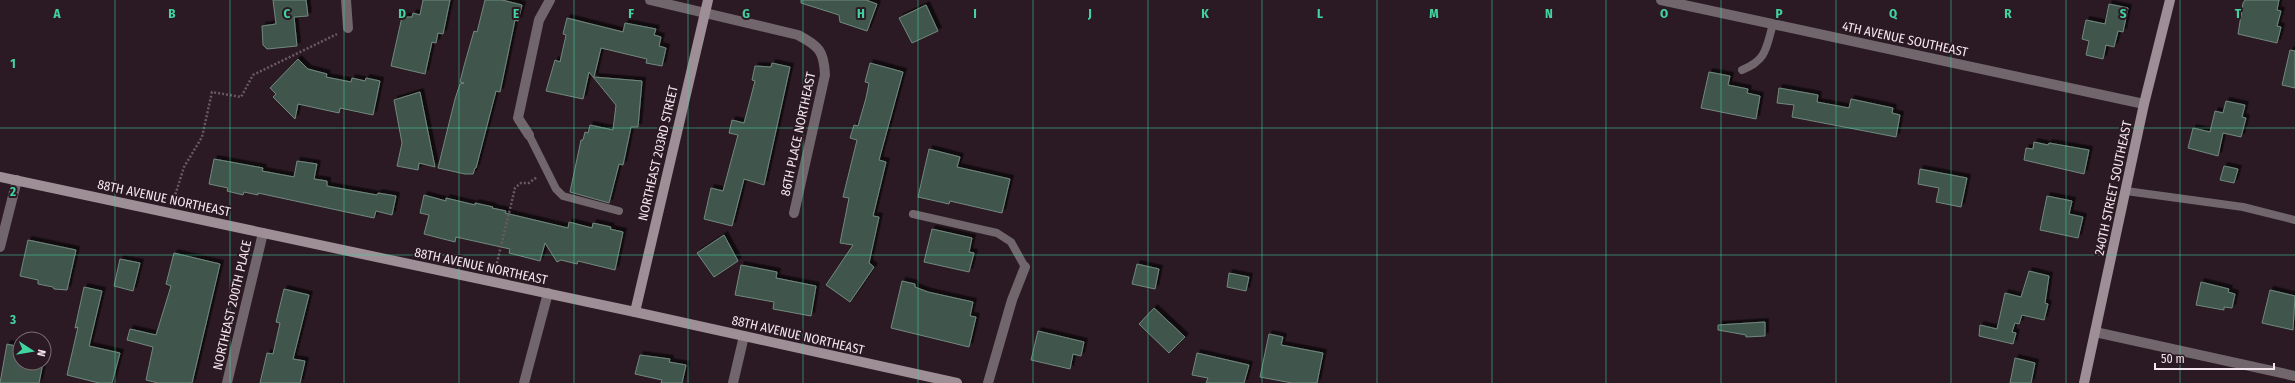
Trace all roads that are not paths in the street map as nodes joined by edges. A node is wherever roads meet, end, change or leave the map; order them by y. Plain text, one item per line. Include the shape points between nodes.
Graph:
1 (346, 0) edge
2 (550, 0) edge
3 (650, 0) edge
4 (708, 0) edge
5 (1661, 0) edge
6 (2170, 0) edge
7 (706, 12) junction
8 (1772, 24) junction
9 (348, 28) road end
10 (1742, 70) dead end
11 (2144, 104) junction
12 (529, 135) joint
13 (0, 177) edge
14 (17, 180) junction
15 (2126, 191) junction
16 (619, 211) dead end
17 (794, 213) dead end
18 (913, 214) dead end
19 (2295, 220) edge
20 (263, 233) junction
21 (0, 247) edge
22 (1025, 267) joint
23 (548, 293) junction
24 (635, 312) junction
25 (2095, 332) junction
26 (744, 336) junction
27 (2295, 376) edge
28 (227, 383) edge
29 (524, 383) edge
30 (733, 383) edge
31 (957, 383) edge
32 (988, 383) edge
33 (2084, 383) edge

1 - 9 street
2 - 12 street via 539,20 518,118
3 - 7 street, 86TH PLACE NORTHEAST
4 - 7 street, NORTHEAST 203RD STREET
5 - 8 street, 4TH AVENUE SOUTHEAST
6 - 11 street, 240TH STREET SOUTHEAST
7 - 17 street, 86TH PLACE NORTHEAST via 798,35 815,44 825,59 825,75
7 - 24 street, NORTHEAST 203RD STREET
8 - 10 lane via 1762,56 1756,64
8 - 11 street, 4TH AVENUE SOUTHEAST
11 - 15 street, 240TH STREET SOUTHEAST
12 - 16 lane via 556,189 563,196
13 - 14 street, 88TH AVENUE NORTHEAST
14 - 20 street, 88TH AVENUE NORTHEAST
14 - 21 street
15 - 19 lane via 2243,207
15 - 25 street, 240TH STREET SOUTHEAST
18 - 22 lane via 997,233 1011,242
20 - 23 street, 88TH AVENUE NORTHEAST
20 - 28 street, NORTHEAST 200TH PLACE
22 - 32 street via 1012,300
23 - 24 street, 88TH AVENUE NORTHEAST
23 - 29 street
24 - 26 street, 88TH AVENUE NORTHEAST
25 - 27 street
25 - 33 street, 240TH STREET SOUTHEAST
26 - 30 street
26 - 31 street, 88TH AVENUE NORTHEAST

